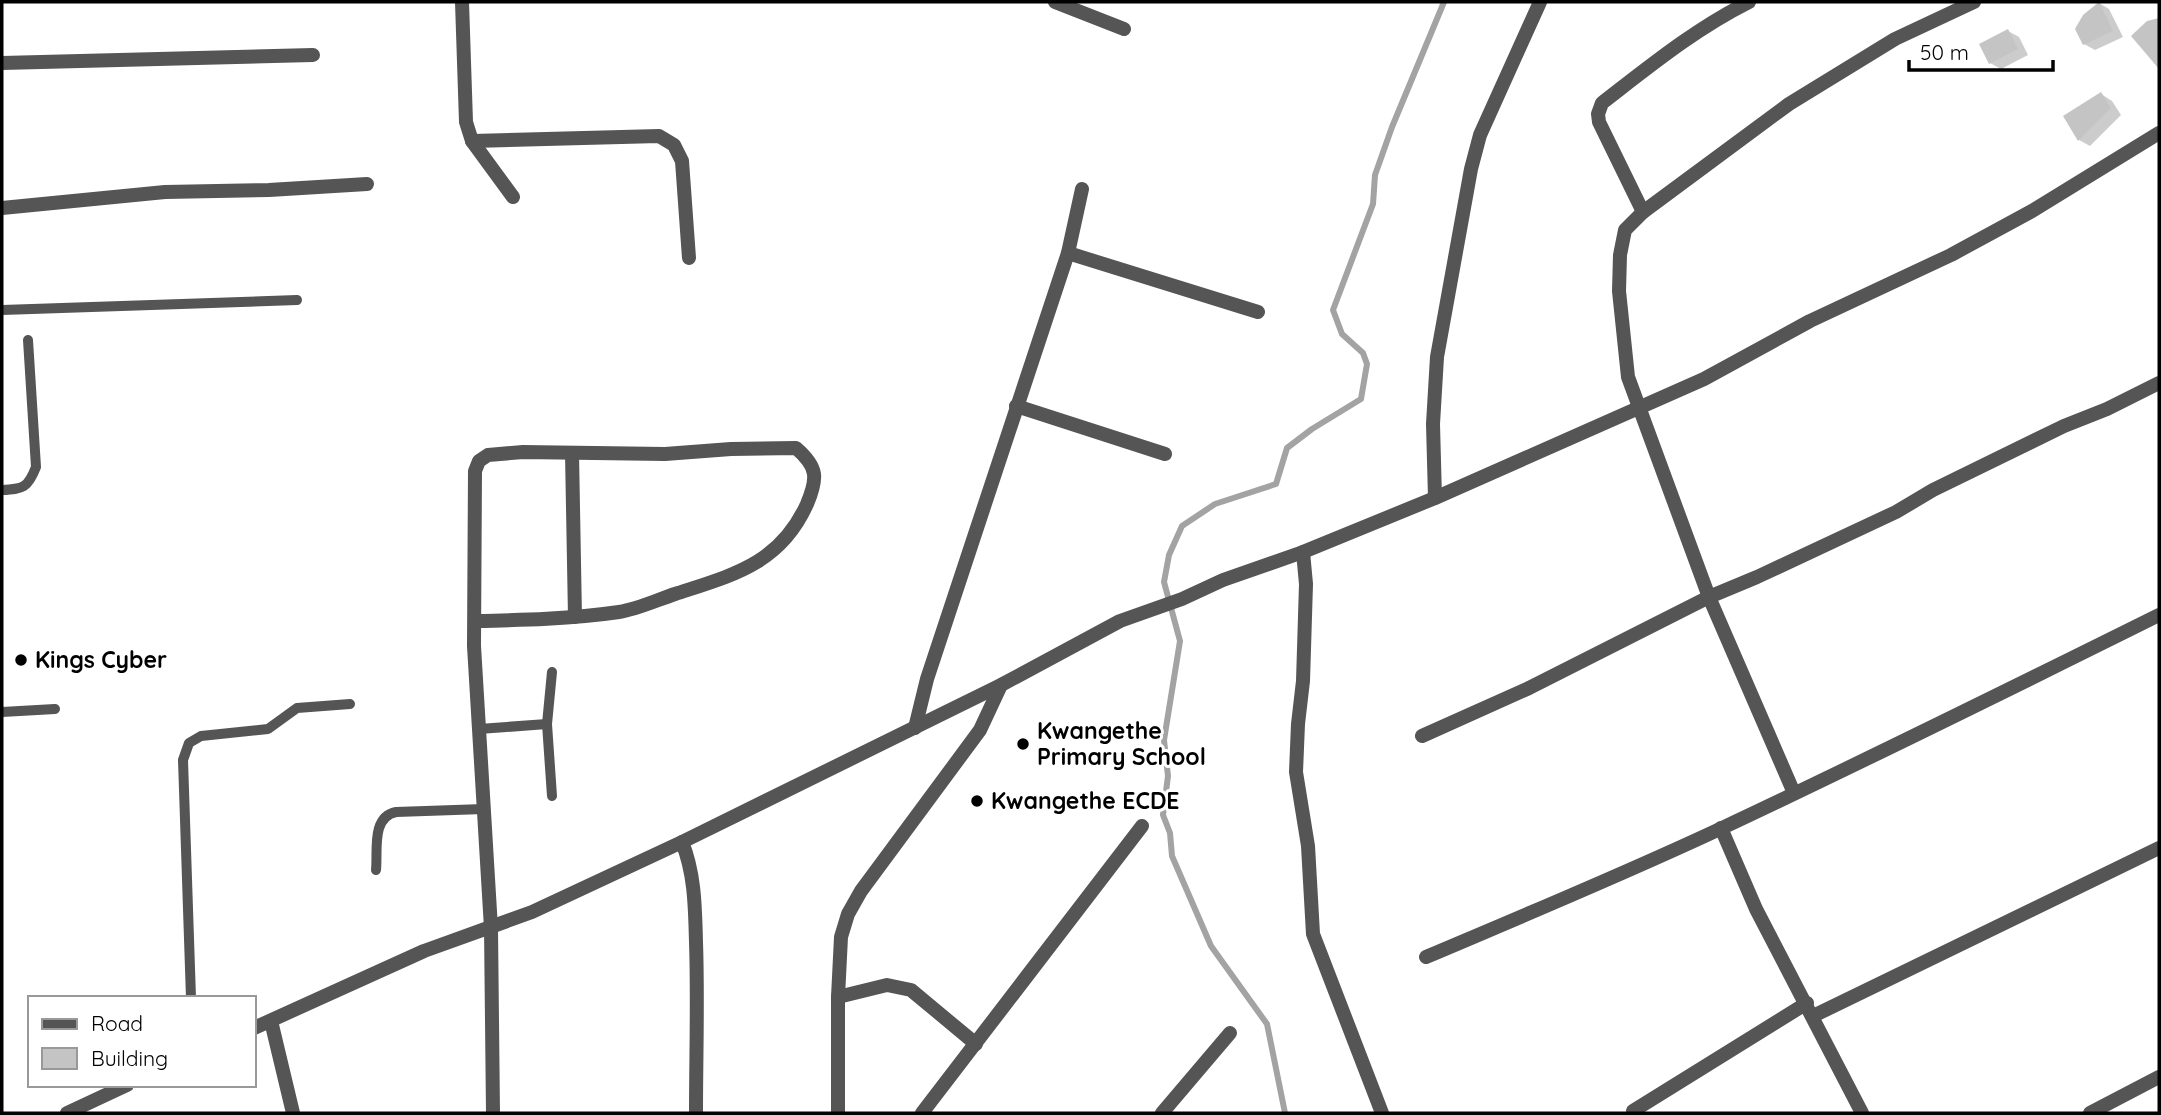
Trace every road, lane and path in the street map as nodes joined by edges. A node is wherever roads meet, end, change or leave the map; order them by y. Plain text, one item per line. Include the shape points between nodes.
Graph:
1 (462, 2) edge
2 (1055, 2) edge
3 (1540, 2) edge
4 (1749, 2) edge
5 (1974, 2) edge
6 (1125, 29) dead end
7 (313, 55) dead end
8 (2, 63) edge
9 (2159, 133) edge
10 (472, 141) junction
11 (367, 184) dead end
12 (1083, 189) dead end
13 (513, 197) dead end
14 (2, 208) edge
15 (1643, 212) junction
16 (1068, 253) junction
17 (690, 258) dead end
18 (297, 300) dead end
19 (2, 310) edge
20 (1258, 313) dead end
21 (28, 340) dead end
22 (2159, 383) edge
23 (1016, 406) junction
24 (1638, 409) junction
25 (572, 453) junction
26 (1165, 454) dead end
27 (2, 490) edge
28 (1435, 498) junction
29 (1303, 552) junction
30 (1709, 597) junction
31 (2159, 615) edge
32 (575, 617) junction
33 (475, 621) junction
34 (552, 672) dead end
35 (1001, 685) junction
36 (351, 704) dead end
37 (55, 709) dead end
38 (2, 712) edge
39 (547, 724) junction
40 (915, 728) junction
41 (478, 729) junction
42 (1423, 736) dead end
43 (1794, 793) junction
44 (552, 796) dead end
45 (484, 809) junction
46 (1142, 826) dead end
47 (1721, 828) junction
48 (682, 842) junction
49 (2159, 848) edge
50 (376, 870) dead end
51 (491, 928) junction
52 (1426, 957) dead end
53 (191, 996) edge
54 (838, 997) junction
55 (1810, 1009) junction
56 (271, 1021) junction
57 (256, 1027) edge
58 (1230, 1032) dead end
59 (976, 1044) junction
60 (2159, 1077) edge
61 (122, 1087) edge
62 (102, 1096) junction
63 (1633, 1111) dead end
64 (67, 1113) edge
65 (104, 1113) edge
66 (293, 1113) edge
67 (493, 1113) edge
68 (696, 1113) edge
69 (838, 1113) edge
70 (922, 1113) edge
71 (1162, 1113) edge
72 (1382, 1113) edge
73 (1862, 1113) edge
74 (2090, 1113) edge

1 - 10 street via 465,111
2 - 6 street
3 - 28 street via 1480,135 1471,169 1437,357
4 - 15 street via 1677,45 1602,103 1599,122
5 - 15 street via 1895,39 1789,104
7 - 8 street
9 - 24 street via 1951,255
10 - 13 street
10 - 17 street via 659,136 674,145 682,161
11 - 14 street via 165,192
12 - 16 street
15 - 24 street via 1626,230 1619,291 1623,346
16 - 20 street
16 - 23 street
18 - 19 lane
21 - 27 lane via 36,467 31,481 21,489
22 - 30 street via 1896,512
23 - 26 street
23 - 40 street
24 - 28 street
24 - 30 street
25 - 32 street
25 - 32 street via 796,448 811,461 815,474 799,520 776,549 755,565 622,612
25 - 33 street via 488,455 479,461 475,471
28 - 29 street
29 - 35 street via 1120,621
29 - 72 street via 1304,681 1296,772 1308,846 1312,934
30 - 42 street
30 - 43 street
31 - 43 street
32 - 33 street
33 - 41 street
34 - 39 lane
35 - 40 street
35 - 54 street via 980,730 848,914 841,937
36 - 53 lane via 297,708 268,729 201,736 188,743 183,760
37 - 38 lane
39 - 41 lane
39 - 44 lane
40 - 48 street
41 - 45 street
43 - 47 street
45 - 50 lane via 386,815 379,825
45 - 51 street
46 - 59 street
47 - 52 street
47 - 55 street via 1756,909
48 - 51 street
48 - 68 street via 694,888
49 - 55 street
51 - 56 street via 424,951
51 - 67 street
54 - 59 street via 887,985 911,990
54 - 69 street
55 - 63 street
55 - 73 street
56 - 57 street
56 - 66 street
58 - 71 street
59 - 70 street
60 - 74 street
61 - 62 street
62 - 64 street
62 - 65 street

